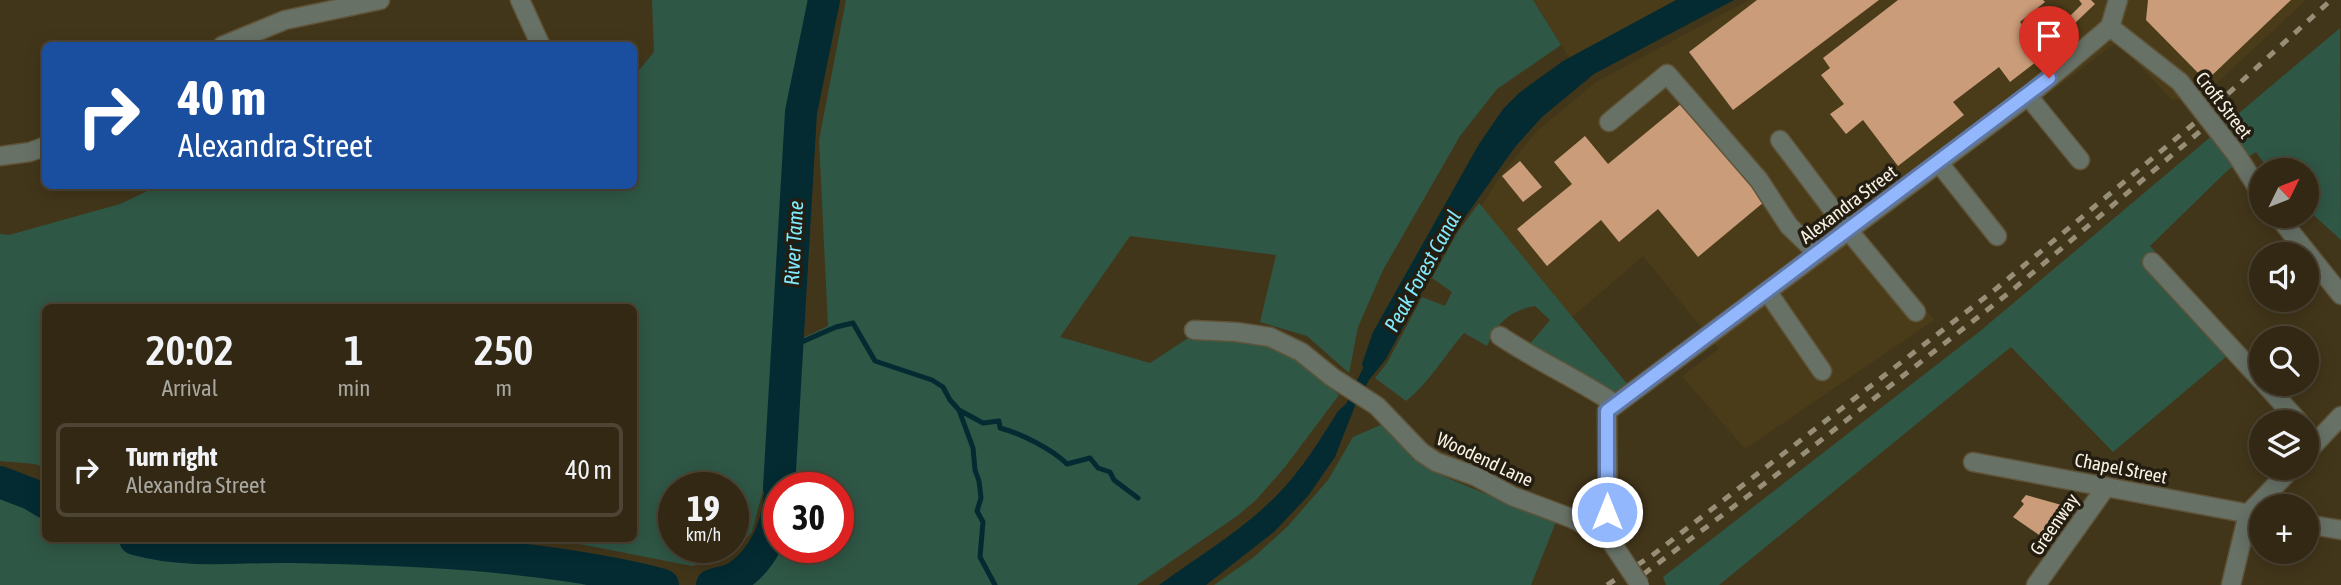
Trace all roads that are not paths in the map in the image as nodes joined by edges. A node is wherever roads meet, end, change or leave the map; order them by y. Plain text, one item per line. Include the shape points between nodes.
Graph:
1 (380, 0) edge
2 (520, 0) edge
3 (2118, 0) edge
4 (2110, 27) junction
5 (232, 42) edge
6 (539, 42) edge
7 (2028, 96) junction
8 (1609, 122) dead end
9 (1780, 140) dead end
10 (42, 148) edge
11 (0, 156) edge
12 (2080, 160) dead end
13 (1939, 163) junction
14 (2249, 174) edge
15 (2287, 228) edge
16 (1848, 230) junction
17 (1997, 236) dead end
18 (1817, 253) junction
19 (2152, 262) dead end
20 (1767, 291) junction
21 (2341, 295) edge
22 (1916, 312) dead end
23 (1195, 330) dead end
24 (1500, 336) dead end
25 (2249, 368) edge
26 (1822, 371) dead end
27 (2275, 396) edge
28 (1611, 407) junction
29 (2288, 410) edge
30 (2341, 416) edge
31 (2319, 434) edge
32 (1973, 461) dead end
33 (2283, 480) edge
34 (2106, 487) junction
35 (2272, 494) edge
36 (2249, 514) edge
37 (2319, 526) edge
38 (2341, 530) edge
39 (2249, 532) edge
40 (1608, 537) junction
41 (1640, 585) edge
42 (2036, 585) edge
43 (2231, 585) edge

1 - 5 street via 285,20
2 - 6 street
3 - 4 street
4 - 7 street, Alexandra Street
4 - 14 street, Croft Street, bridge via 2180,82
7 - 12 street
7 - 13 street, Alexandra Street
8 - 18 street via 1667,74 1759,180 1789,226
9 - 16 street
10 - 11 street
13 - 16 street, Alexandra Street
13 - 17 street
15 - 21 street
16 - 18 street, Alexandra Street
16 - 22 street
18 - 20 street, Alexandra Street
19 - 25 street
20 - 26 street
20 - 28 street, Alexandra Street
23 - 40 street, Woodend Lane via 1270,337 1301,352 1377,406 1436,462
24 - 28 street via 1594,389
27 - 29 street
28 - 40 street
30 - 31 street
32 - 34 street, Chapel Street
33 - 35 street
34 - 36 street, Chapel Street
34 - 42 street, Greenway
37 - 38 street
39 - 43 street
40 - 41 street, Woodend Lane, bridge

